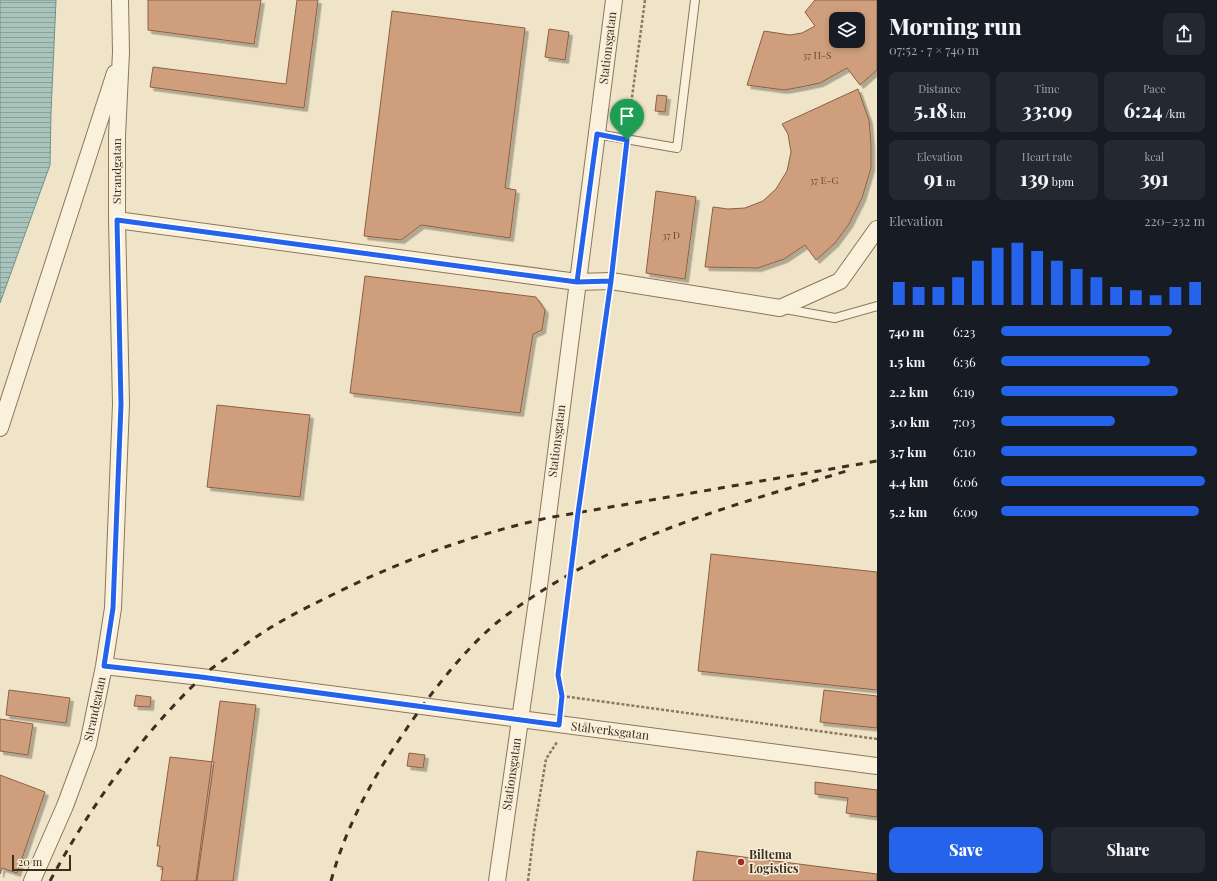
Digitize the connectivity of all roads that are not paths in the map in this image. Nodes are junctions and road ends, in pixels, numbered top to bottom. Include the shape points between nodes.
1 (120, 0) edge
2 (614, 0) edge
3 (695, 0) edge
4 (121, 52) junction
5 (597, 134) junction
6 (117, 220) junction
7 (877, 229) edge
8 (577, 282) junction
9 (877, 306) edge
10 (780, 308) junction
11 (0, 428) edge
12 (104, 666) junction
13 (520, 719) junction
14 (877, 766) edge
15 (32, 881) edge
16 (497, 881) edge

1 - 4 street, Strandgatan
2 - 5 street, Stationsgatan
3 - 5 lane via 677,148
4 - 6 street, Strandgatan
4 - 11 street
5 - 8 street, Stationsgatan
6 - 8 street
6 - 12 street, Strandgatan via 121,404 113,608
7 - 10 street via 840,281
8 - 10 street via 611,281
8 - 13 street, Stationsgatan
9 - 10 lane via 835,318
12 - 13 street, Stålverksgatan
12 - 15 street, Strandgatan via 88,744 66,806
13 - 14 street, Stålverksgatan
13 - 16 street, Stationsgatan

